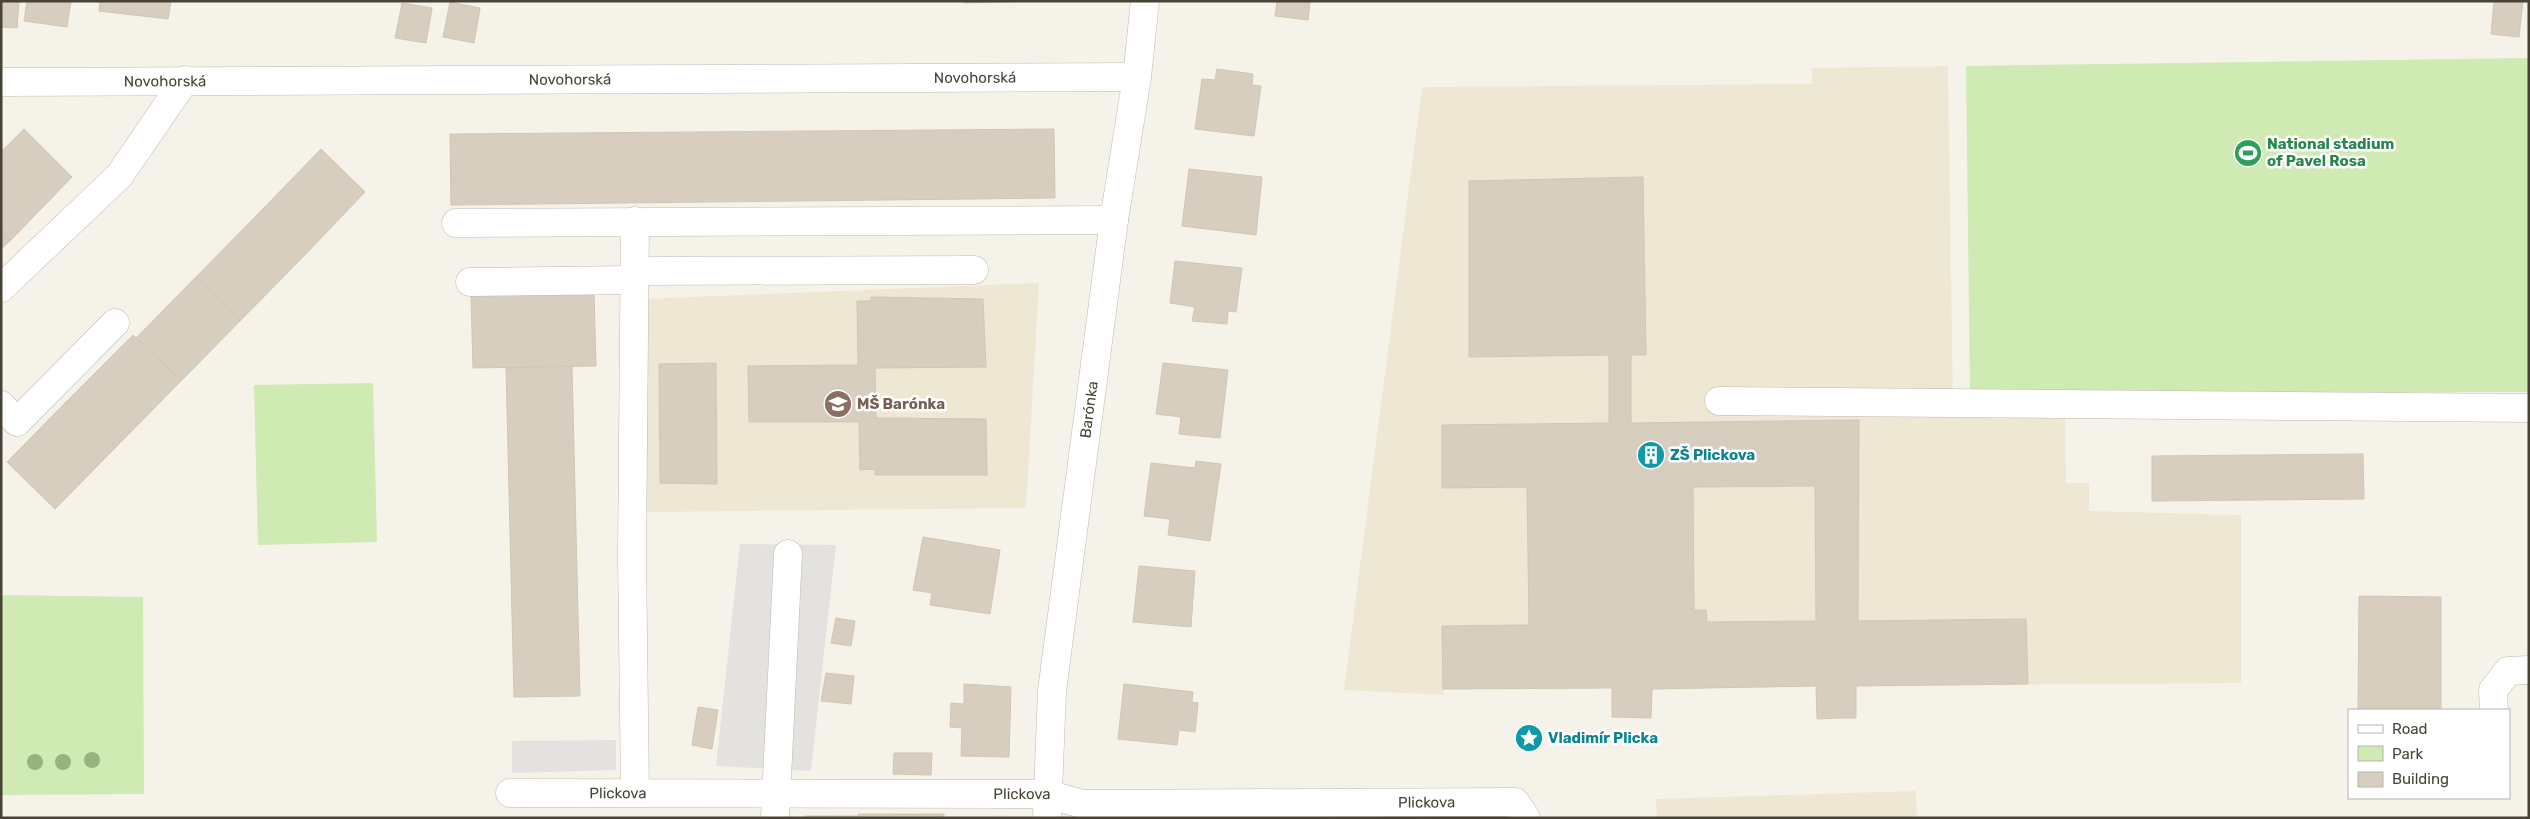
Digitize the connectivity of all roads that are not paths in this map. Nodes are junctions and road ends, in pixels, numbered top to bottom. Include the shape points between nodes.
1 (1145, 1) edge
2 (1137, 77) junction
3 (185, 80) junction
4 (1, 82) edge
5 (635, 220) junction
6 (1114, 220) junction
7 (456, 223) dead end
8 (974, 270) dead end
9 (634, 276) junction
10 (470, 282) dead end
11 (1, 288) edge
12 (115, 322) dead end
13 (1719, 401) dead end
14 (2529, 408) edge
15 (6, 421) edge
16 (788, 554) dead end
17 (2529, 670) edge
18 (2494, 709) edge
19 (635, 792) junction
20 (510, 793) dead end
21 (775, 806) edge
22 (1047, 806) edge
23 (1526, 818) edge

1 - 2 street, Barónka
2 - 3 street, Novohorská
2 - 6 street, Barónka
3 - 4 street, Novohorská
3 - 11 street via 119,176
5 - 6 street
5 - 7 street
5 - 9 street
6 - 22 street, Barónka via 1052,691
8 - 9 street
9 - 10 street
9 - 19 street via 632,555
12 - 15 street
13 - 14 street
16 - 21 street
17 - 18 street via 2508,671 2493,690
19 - 20 street, Plickova
19 - 21 street, Plickova
21 - 22 street, Plickova
22 - 23 street, Plickova via 1515,802

